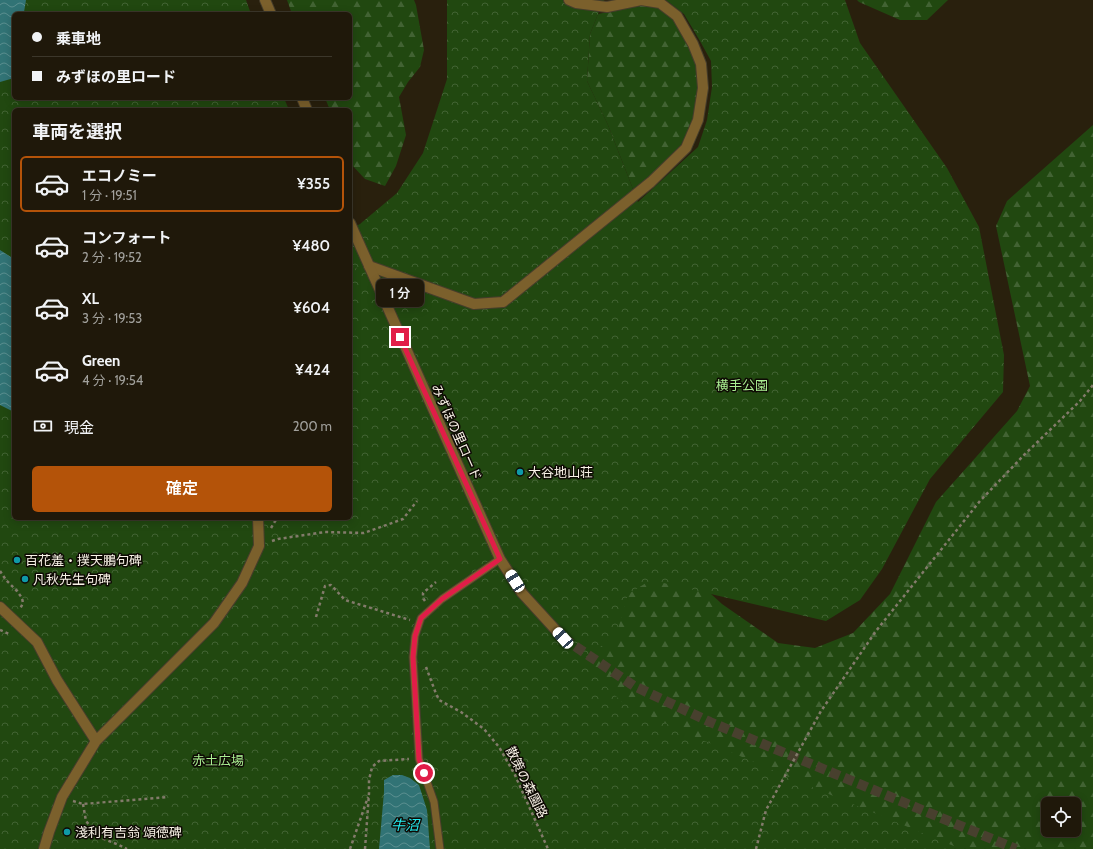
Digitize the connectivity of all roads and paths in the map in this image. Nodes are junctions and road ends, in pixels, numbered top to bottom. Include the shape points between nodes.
1 (265, 0) edge
2 (569, 0) edge
3 (270, 12) edge
4 (352, 229) edge
5 (368, 266) junction
6 (1093, 385) edge
7 (417, 500) dead end
8 (258, 520) edge
9 (259, 546) junction
10 (500, 559) junction
11 (0, 571) edge
12 (21, 606) dead end
13 (0, 607) edge
14 (316, 617) dead end
15 (420, 623) junction
16 (563, 638) tunnel mouth
17 (425, 663) dead end
18 (96, 741) junction
19 (419, 759) junction
20 (369, 793) junction
21 (62, 797) junction
22 (167, 797) dead end
23 (83, 804) junction
24 (44, 849) edge
25 (127, 849) edge
26 (350, 849) edge
27 (365, 849) edge
28 (440, 849) edge
29 (548, 849) edge
30 (756, 849) edge

1 - 3 street
2 - 5 street via 607,7 641,0 660,3 677,16 701,64 703,88 698,120 686,148 651,182 503,302 474,304
4 - 5 street, みずほの里ロード
5 - 10 street, みずほの里ロード
6 - 30 path via 980,501 876,631 821,711 766,810
7 - 9 path via 403,519 364,533 325,532 278,539
8 - 9 street
9 - 18 street via 242,583 214,623
10 - 15 lane via 442,599 421,618
10 - 16 street, みずほの里ロード via 522,593
11 - 12 path via 22,598
13 - 18 street via 37,642 57,680
14 - 15 path via 326,586 331,585 345,600
15 - 19 lane via 415,636 413,657
17 - 29 path, 散策の森園路 via 439,700 484,729 499,747 515,775
18 - 21 street
19 - 20 path via 379,761 372,767
19 - 28 lane via 434,802
20 - 26 path
20 - 27 path
21 - 23 path
21 - 24 street
22 - 23 path
23 - 25 path via 86,821 99,837

